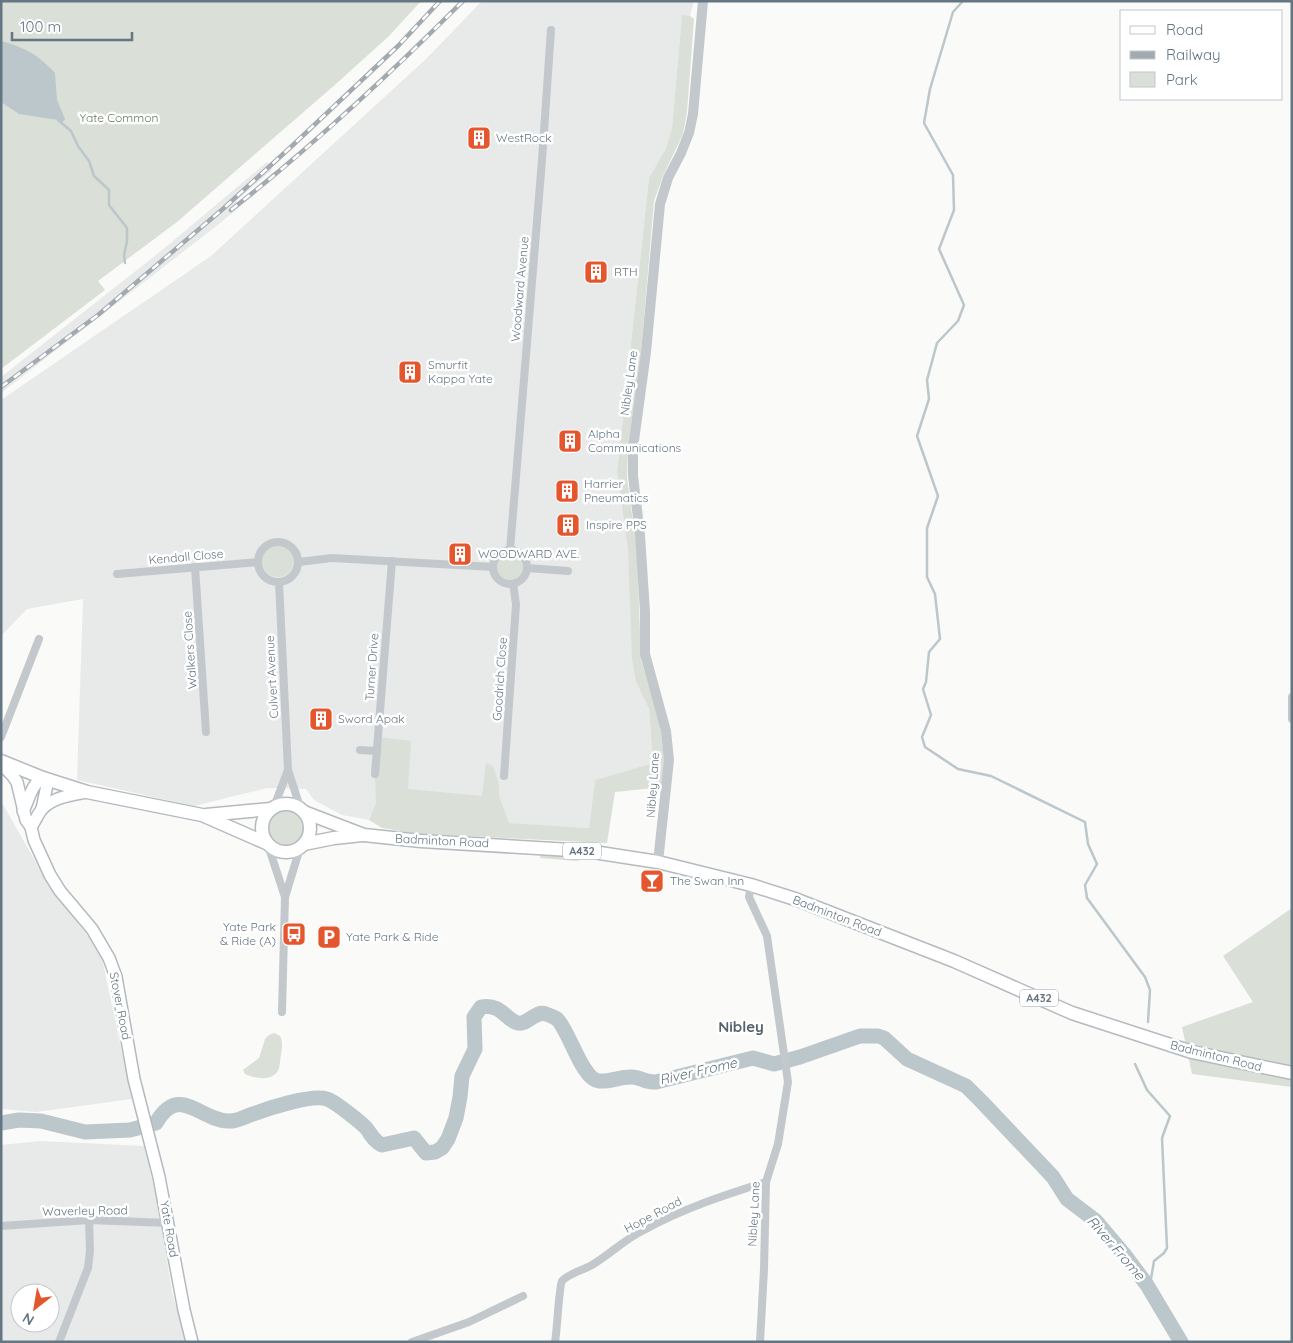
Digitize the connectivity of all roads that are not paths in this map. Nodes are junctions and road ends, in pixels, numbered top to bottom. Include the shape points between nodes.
1 (702, 1) edge
2 (551, 30) dead end
3 (510, 550) junction
4 (392, 561) junction
5 (258, 562) junction
6 (299, 562) junction
7 (195, 567) junction
8 (493, 567) junction
9 (527, 568) junction
10 (568, 571) dead end
11 (116, 574) dead end
12 (279, 582) junction
13 (513, 584) junction
14 (39, 640) dead end
15 (1292, 697) edge
16 (1292, 718) edge
17 (206, 732) dead end
18 (1, 737) edge
19 (360, 750) dead end
20 (377, 751) junction
21 (1, 763) edge
22 (288, 770) junction
23 (375, 774) dead end
24 (504, 776) dead end
25 (43, 778) junction
26 (87, 792) junction
27 (273, 808) junction
28 (42, 809) junction
29 (24, 811) junction
30 (302, 811) junction
31 (202, 815) junction
32 (31, 827) junction
33 (364, 835) junction
34 (267, 844) junction
35 (302, 846) junction
36 (658, 862) junction
37 (751, 885) junction
38 (285, 897) junction
39 (282, 1012) dead end
40 (1292, 1073) edge
41 (143, 1118) joint
42 (766, 1182) junction
43 (89, 1220) junction
44 (168, 1223) junction
45 (1, 1226) edge
46 (523, 1296) dead end
47 (59, 1342) edge
48 (192, 1342) edge
49 (412, 1342) edge
50 (555, 1342) edge
51 (760, 1342) edge

1 - 36 street, Nibley Lane via 693,114 689,133 660,204 634,448 645,654 666,731 669,760
2 - 3 street, Woodward Avenue
3 - 8 street via 496,557
3 - 9 street via 524,558
4 - 6 street via 332,558
4 - 8 street
4 - 20 street, Turner Drive
5 - 6 street via 261,550 277,541 288,544 296,552
5 - 7 street, Kendall Close
5 - 12 street via 266,578
6 - 12 street via 291,578
7 - 11 street, Kendall Close
7 - 17 street, Walkers Close
8 - 13 street via 501,582
9 - 10 street
9 - 13 street via 521,580
12 - 22 street, Culvert Avenue
13 - 24 street, Goodrich Close via 516,604
14 - 18 street
15 - 16 street
19 - 20 street
20 - 23 street, Turner Drive
21 - 25 main road
21 - 29 main road, Stover Road via 17,782
22 - 27 street, Culvert Avenue
22 - 30 street, Culvert Avenue
25 - 26 main road
25 - 28 main road via 47,785
25 - 29 main road via 37,781
26 - 28 main road via 62,797
26 - 31 main road
27 - 30 main road via 291,805
27 - 31 main road
27 - 34 main road via 262,822
28 - 32 main road
29 - 32 main road, Stover Road
30 - 33 main road, Badminton Road / A432
30 - 35 main road via 310,828
31 - 34 main road
32 - 41 main road, Stover Road via 34,840 60,892 92,929 109,958 116,977
33 - 35 main road, Badminton Road / A432
33 - 36 main road, Badminton Road / A432 via 587,851
34 - 35 main road via 287,853
34 - 38 street
35 - 38 street
36 - 37 main road, Badminton Road / A432
37 - 40 main road, Badminton Road / A432 via 954,961 1072,1013 1192,1052
37 - 42 street, Nibley Lane via 749,897 767,936 788,1082 778,1144
38 - 39 street
41 - 44 main road, Yate Road
42 - 50 street, Hope Road via 678,1212 563,1280
42 - 51 street, Nibley Lane
43 - 44 street, Waverley Road
43 - 45 street, Waverley Road
43 - 47 street via 88,1268
44 - 48 main road, Yate Road
46 - 49 street via 469,1322

